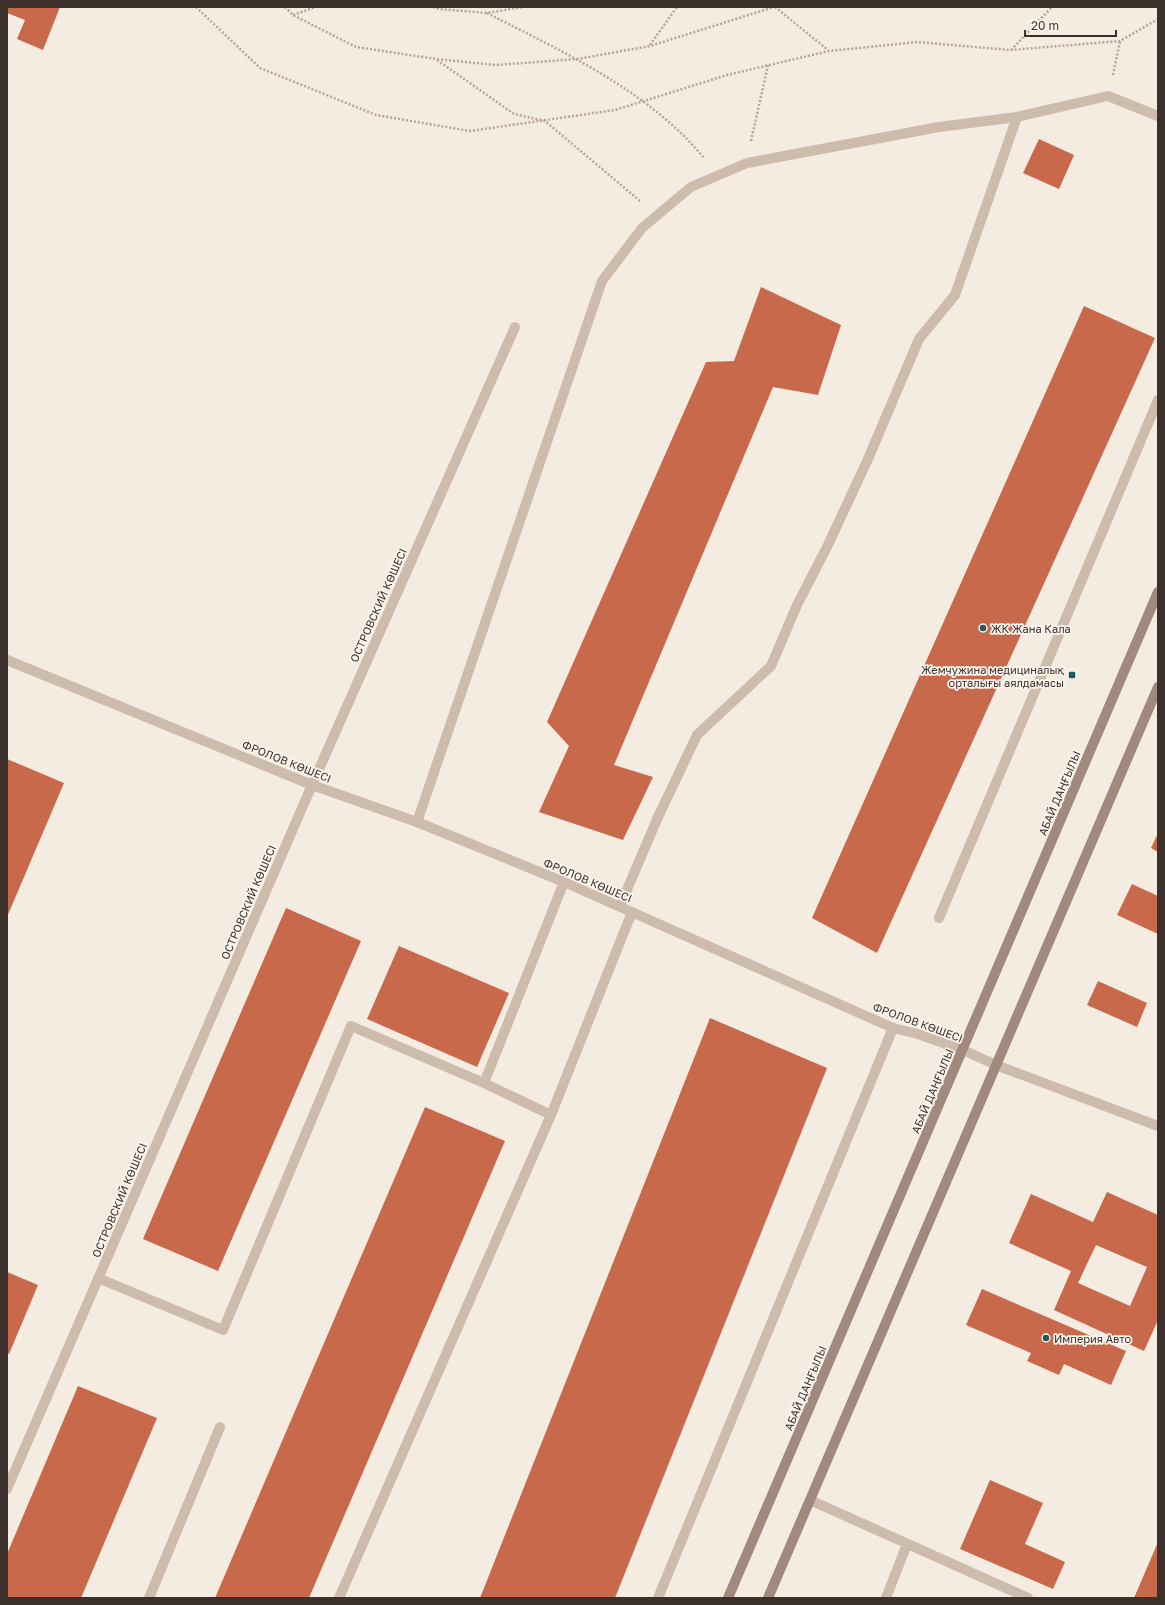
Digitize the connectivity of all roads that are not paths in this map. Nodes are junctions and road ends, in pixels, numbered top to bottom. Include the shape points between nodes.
1 (1158, 116) edge
2 (1017, 117) junction
3 (515, 327) dead end
4 (1158, 400) edge
5 (1158, 592) edge
6 (7, 660) edge
7 (1158, 687) edge
8 (312, 785) junction
9 (417, 822) junction
10 (564, 882) junction
11 (620, 906) junction
12 (632, 912) junction
13 (939, 918) dead end
14 (893, 1028) junction
15 (963, 1050) junction
16 (996, 1065) junction
17 (484, 1083) junction
18 (551, 1115) junction
19 (1158, 1126) edge
20 (98, 1278) junction
21 (220, 1427) dead end
22 (7, 1488) edge
23 (810, 1500) junction
24 (907, 1544) junction
25 (149, 1598) edge
26 (340, 1598) edge
27 (658, 1598) edge
28 (728, 1598) edge
29 (768, 1598) edge
30 (886, 1598) edge
31 (1028, 1598) edge

1 - 2 street via 1108,96
2 - 9 street via 939,127 746,163 690,187 642,228 602,281
2 - 11 street via 955,295 919,339 868,459 797,605 772,666 697,735
3 - 8 street, ОСТРОВСКИЙ КӨШЕСІ
4 - 13 street
5 - 15 main road, АБАЙ ДАҢҒЫЛЫ
6 - 8 street, ФРОЛОВ КӨШЕСІ
7 - 16 main road
8 - 9 street, ФРОЛОВ КӨШЕСІ
8 - 20 street, ОСТРОВСКИЙ КӨШЕСІ
9 - 10 street, ФРОЛОВ КӨШЕСІ
10 - 11 street, ФРОЛОВ КӨШЕСІ
10 - 17 street
11 - 12 street, ФРОЛОВ КӨШЕСІ
12 - 14 street, ФРОЛОВ КӨШЕСІ
12 - 18 street
14 - 15 street, ФРОЛОВ КӨШЕСІ
14 - 27 street
15 - 16 street, ФРОЛОВ КӨШЕСІ
15 - 28 main road, АБАЙ ДАҢҒЫЛЫ
16 - 19 street, ФРОЛОВ КӨШЕСІ
16 - 23 main road
17 - 18 street
17 - 20 street via 351,1026 223,1330
18 - 26 street
20 - 22 street, ОСТРОВСКИЙ КӨШЕСІ
21 - 25 street
23 - 24 street
23 - 29 main road
24 - 30 street
24 - 31 street

